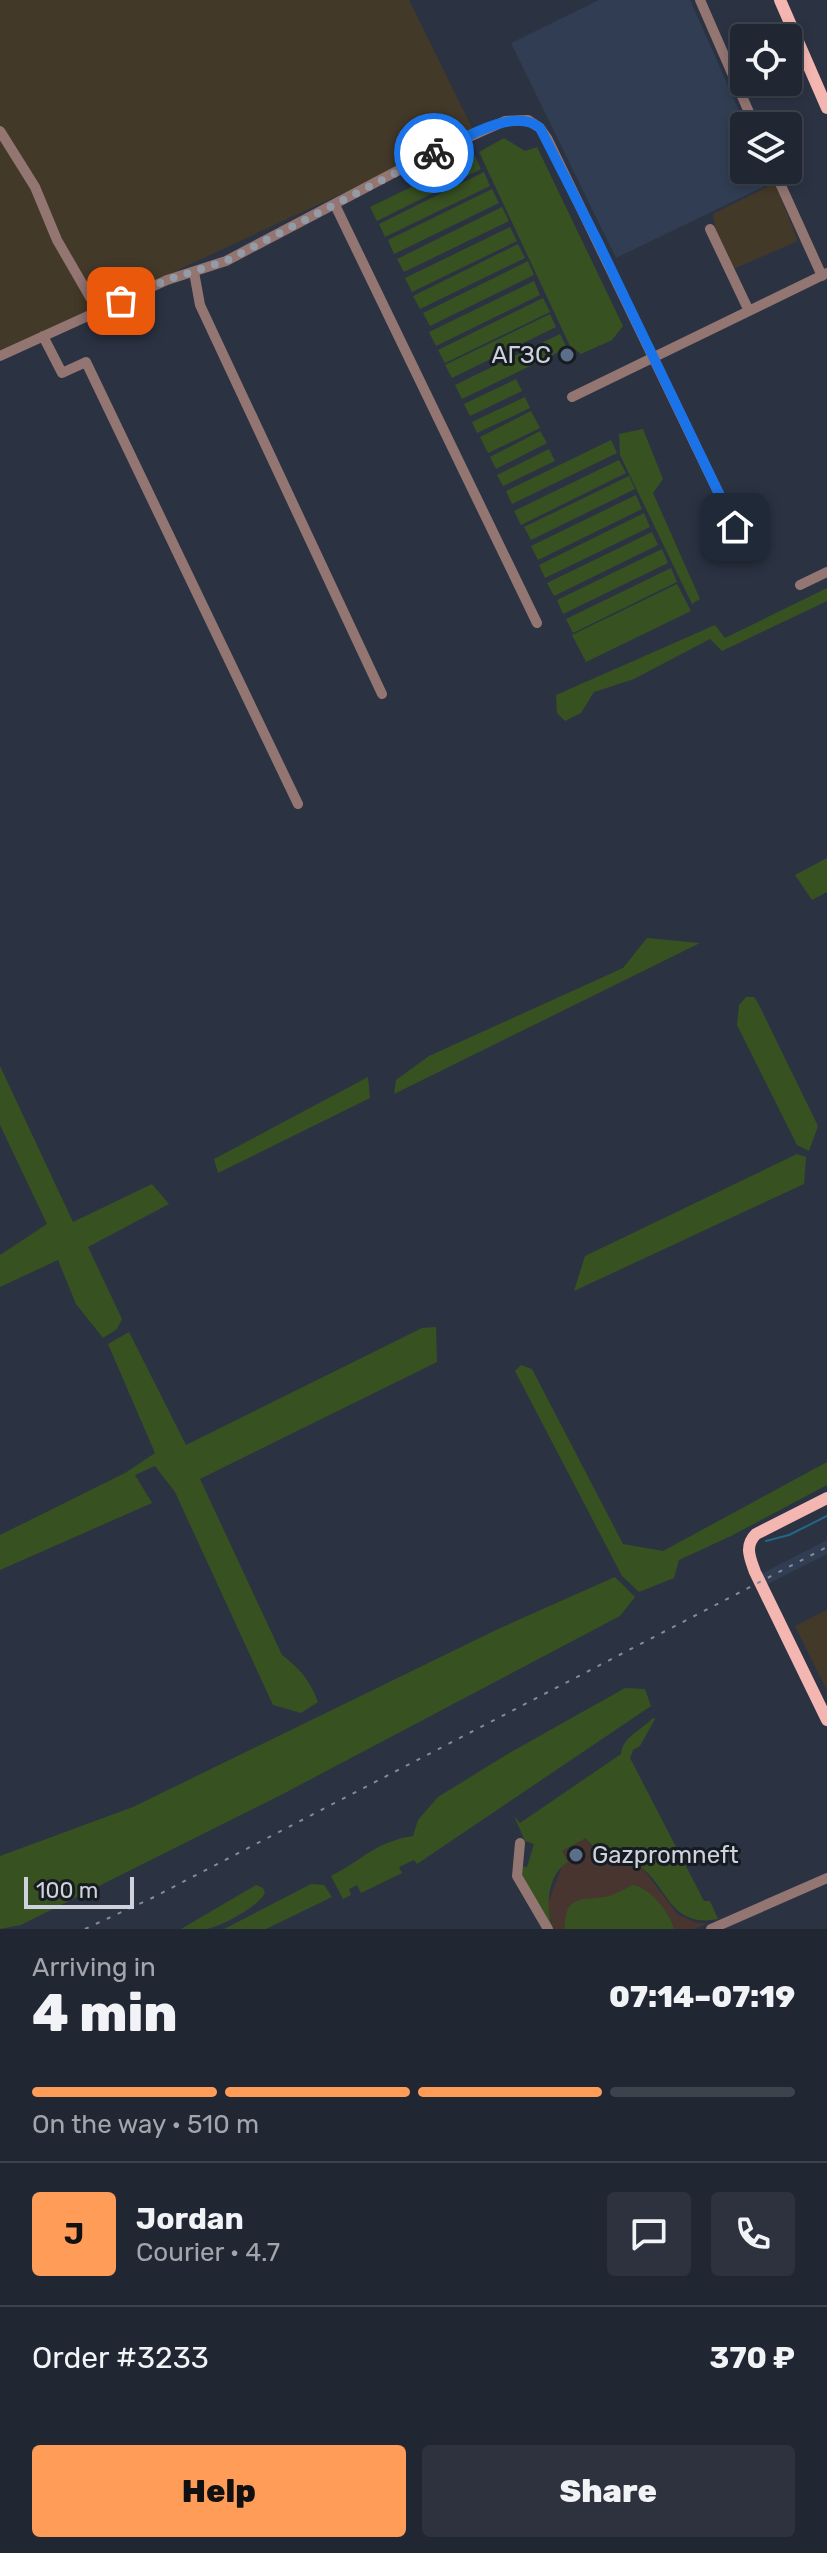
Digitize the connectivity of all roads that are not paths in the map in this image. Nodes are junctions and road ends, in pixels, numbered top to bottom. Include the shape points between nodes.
1 (700, 0) edge
2 (780, 0) edge
3 (827, 108) edge
4 (749, 112) edge
5 (1, 134) edge
6 (781, 184) edge
7 (335, 205) junction
8 (710, 229) dead end
9 (194, 272) junction
10 (824, 274) edge
11 (98, 311) junction
12 (749, 311) junction
13 (43, 336) junction
14 (0, 356) edge
15 (655, 358) junction
16 (572, 397) dead end
17 (735, 527) dead end
18 (827, 572) edge
19 (800, 585) dead end
20 (537, 623) dead end
21 (382, 694) dead end
22 (298, 804) dead end
23 (827, 1498) edge
24 (827, 1720) edge
25 (520, 1843) dead end
26 (827, 1878) edge
27 (548, 1929) edge
28 (711, 1929) edge

1 - 4 street
2 - 3 main road
5 - 11 street via 35,187 57,240
6 - 10 street
7 - 9 street
7 - 15 street via 474,134 505,121 528,120 547,138
7 - 20 street
8 - 12 street
9 - 11 street
9 - 21 street via 200,305
10 - 12 street
11 - 13 street
12 - 15 street
13 - 14 street
13 - 22 street via 62,373 86,362
15 - 16 street
15 - 17 street
18 - 19 street
23 - 24 main road via 756,1534 745,1555
25 - 27 street via 517,1876
26 - 28 street

